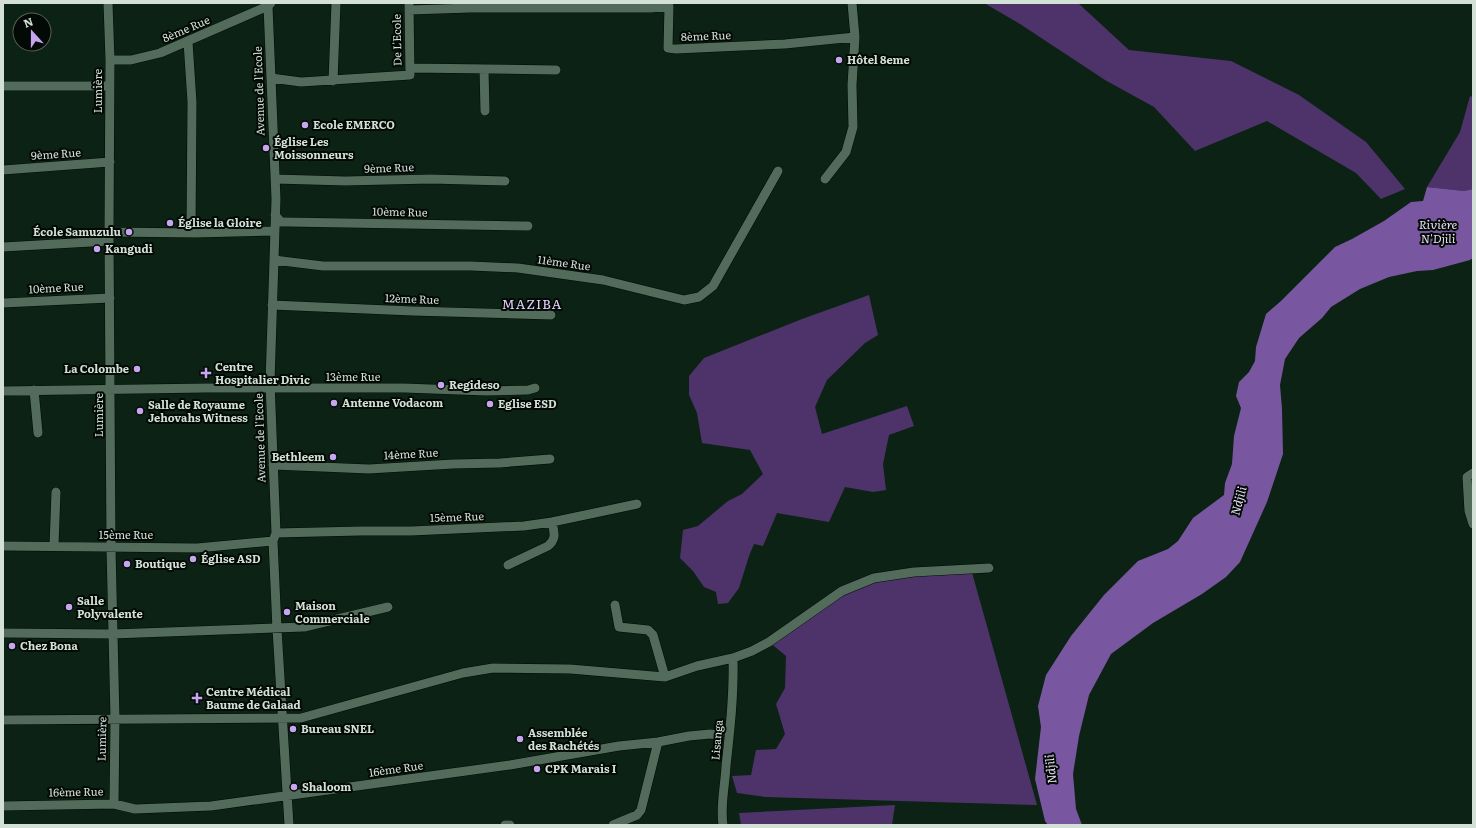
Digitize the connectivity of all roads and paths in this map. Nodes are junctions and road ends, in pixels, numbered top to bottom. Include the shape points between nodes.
1 (108, 3) edge
2 (336, 3) edge
3 (852, 3) edge
4 (269, 5) edge
5 (409, 7) edge
6 (854, 38) junction
7 (188, 42) junction
8 (110, 60) junction
9 (484, 69) junction
10 (556, 70) dead end
11 (410, 72) junction
12 (271, 78) junction
13 (333, 81) junction
14 (3, 86) edge
15 (110, 86) junction
16 (485, 111) dead end
17 (110, 162) junction
18 (3, 170) edge
19 (778, 171) dead end
20 (275, 179) junction
21 (825, 179) dead end
22 (505, 182) dead end
23 (276, 214) junction
24 (528, 226) dead end
25 (275, 231) junction
26 (191, 233) junction
27 (109, 237) junction
28 (3, 247) edge
29 (274, 260) junction
30 (110, 298) junction
31 (3, 303) edge
32 (272, 305) junction
33 (551, 314) dead end
34 (111, 388) junction
35 (270, 388) junction
36 (535, 388) dead end
37 (34, 390) junction
38 (3, 391) edge
39 (38, 433) dead end
40 (550, 459) dead end
41 (273, 465) junction
42 (1473, 472) edge
43 (56, 492) dead end
44 (636, 504) dead end
45 (552, 522) junction
46 (1473, 524) edge
47 (274, 537) junction
48 (3, 546) edge
49 (54, 546) junction
50 (111, 548) junction
51 (508, 565) dead end
52 (990, 568) dead end
53 (615, 605) dead end
54 (388, 607) dead end
55 (276, 629) junction
56 (3, 633) edge
57 (113, 634) junction
58 (733, 658) junction
59 (665, 677) junction
60 (115, 719) junction
61 (282, 719) junction
62 (3, 720) edge
63 (719, 735) dead end
64 (658, 742) junction
65 (287, 796) junction
66 (114, 804) junction
67 (3, 806) edge
68 (289, 825) edge
69 (505, 825) edge
70 (510, 825) edge
71 (613, 825) edge
72 (723, 825) edge

1 - 8 street, Lumière
2 - 13 street
3 - 6 street
4 - 7 street, 8ème Rue
4 - 12 street, Avenue de l'Ecole
5 - 6 street, 8ème Rue via 669,6 668,48 676,49
5 - 11 street, De L'Ecole
6 - 21 street via 853,127 846,152
7 - 8 street, 8ème Rue via 153,56
7 - 26 street via 192,102
8 - 15 street, Lumière
9 - 10 street
9 - 11 street
9 - 16 street
11 - 13 street
12 - 13 street via 301,82
12 - 20 street, Avenue de l'Ecole
14 - 15 street
15 - 17 street, Lumière
17 - 18 street, 9ème Rue
17 - 27 street, Lumière
19 - 29 street, 11ème Rue via 713,286 699,297 684,300 603,280 518,268 323,266
20 - 22 street, 9ème Rue via 432,179
20 - 23 street, Avenue de l'Ecole
23 - 24 street, 10ème Rue via 281,222
23 - 25 street, Avenue de l'Ecole
25 - 26 street
25 - 29 street, Avenue de l'Ecole
26 - 27 street
27 - 28 street
27 - 30 street, Lumière
29 - 32 street, Avenue de l'Ecole
30 - 31 street, 10ème Rue
30 - 34 street, Lumière
32 - 33 street, 12ème Rue
32 - 35 street, Avenue de l'Ecole
34 - 35 street, 13ème Rue
34 - 37 street, 13ème Rue
34 - 50 street, Lumière
35 - 36 street, 13ème Rue via 486,391
35 - 41 street, Avenue de l'Ecole
37 - 38 street, 13ème Rue
37 - 39 street
40 - 41 street, 14ème Rue via 369,468
41 - 47 street, Avenue de l'Ecole
42 - 46 street via 1467,477 1469,511
43 - 49 street
44 - 45 street, 15ème Rue
45 - 47 street, 15ème Rue via 502,528 361,531
45 - 51 street via 555,538 553,543
47 - 50 street, 15ème Rue via 198,548
47 - 55 street, Avenue de l'Ecole
48 - 49 street, 15ème Rue
49 - 50 street, 15ème Rue
50 - 57 street, Lumière
52 - 58 street via 914,572 874,578 842,591 769,642
53 - 59 street via 619,627 648,630 653,635
54 - 55 street via 304,627
55 - 57 street
55 - 61 street, Avenue de l'Ecole
56 - 57 street
57 - 60 street, Lumière
58 - 59 street
58 - 72 street, Lisanga via 734,690 721,804
59 - 61 street via 570,668 493,668 463,673 301,718
60 - 61 street
60 - 62 street
60 - 66 street, Lumière
61 - 65 street, Avenue de l'Ecole
63 - 64 street, 16ème Rue via 688,736
64 - 65 street, 16ème Rue
64 - 71 street via 641,810 637,816
65 - 66 street, 16ème Rue via 211,806 134,809
65 - 68 street, Avenue de l'Ecole
66 - 67 street, 16ème Rue
69 - 70 street

